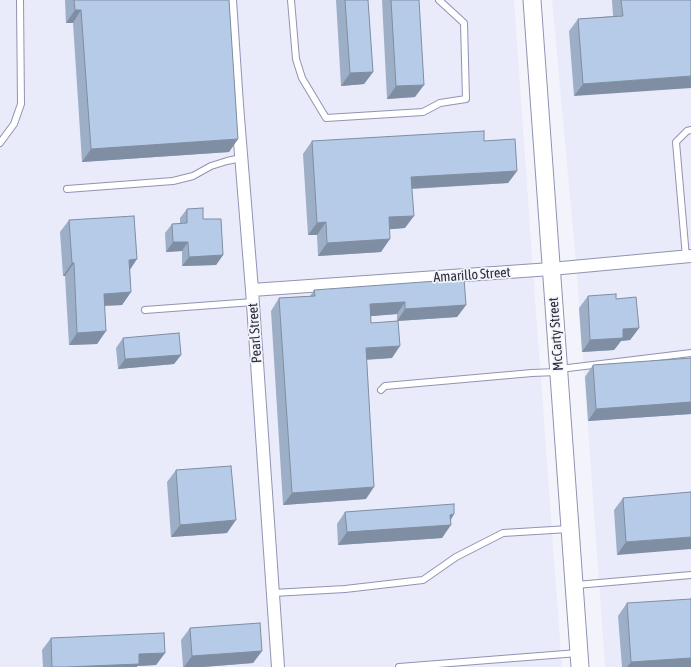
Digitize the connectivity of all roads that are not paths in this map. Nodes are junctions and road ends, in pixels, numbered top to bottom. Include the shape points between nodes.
1 (20, 0) edge
2 (230, 0) edge
3 (291, 0) edge
4 (439, 0) edge
5 (532, 0) edge
6 (691, 130) edge
7 (0, 143) edge
8 (241, 158) junction
9 (68, 189) dead end
10 (688, 257) edge
11 (551, 269) junction
12 (253, 296) junction
13 (145, 310) dead end
14 (691, 353) edge
15 (559, 370) junction
16 (381, 390) dead end
17 (570, 529) junction
18 (691, 575) edge
19 (574, 585) junction
20 (273, 593) junction
21 (580, 660) edge
22 (278, 667) edge
23 (399, 667) edge

1 - 7 lane via 21,104 14,124
2 - 8 street, Pearl Street
3 - 4 lane via 296,59 302,78 326,118 423,112 440,103 466,99 464,23
5 - 11 main road, McCarty Street
6 - 10 lane via 676,142
8 - 9 lane via 216,164 193,176 173,181
8 - 12 street, Pearl Street
10 - 11 street, Amarillo Street
11 - 12 street, Amarillo Street
11 - 15 main road, McCarty Street
12 - 13 lane
12 - 20 street, Pearl Street
14 - 15 lane
15 - 16 lane via 385,386
15 - 17 main road, McCarty Street
17 - 19 main road, McCarty Street
17 - 20 lane via 502,533 456,557 422,580 345,589
18 - 19 lane
19 - 21 main road, McCarty Street
20 - 22 street, Pearl Street
21 - 23 lane

